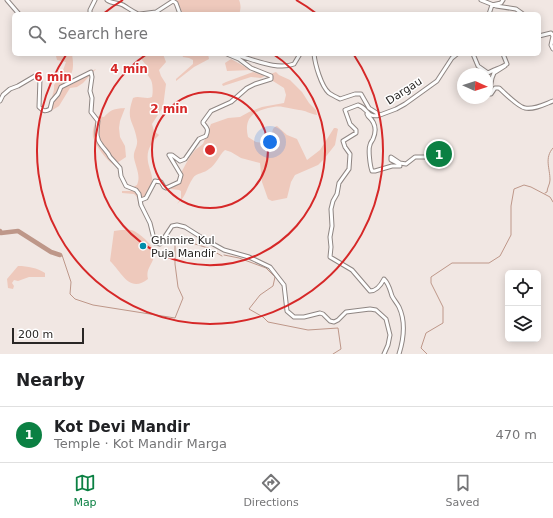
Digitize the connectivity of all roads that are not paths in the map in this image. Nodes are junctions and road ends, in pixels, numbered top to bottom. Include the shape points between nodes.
1 (8, 0) edge
2 (95, 0) edge
3 (107, 0) edge
4 (481, 0) edge
5 (503, 0) edge
6 (177, 1) edge
7 (492, 5) junction
8 (18, 12) edge
9 (90, 12) edge
10 (134, 12) edge
11 (156, 12) edge
12 (180, 12) edge
13 (490, 12) edge
14 (521, 12) edge
15 (541, 36) edge
16 (553, 36) edge
17 (553, 49) edge
18 (232, 56) edge
19 (238, 56) edge
20 (299, 56) edge
21 (314, 56) edge
22 (454, 56) edge
23 (474, 56) edge
24 (504, 56) edge
25 (505, 66) junction
26 (493, 76) edge
27 (493, 91) edge
28 (0, 101) edge
29 (553, 101) edge
30 (368, 114) junction
31 (380, 115) junction
32 (427, 157) dead end
33 (141, 200) junction
34 (384, 354) edge
35 (400, 354) edge

1 - 8 street
2 - 9 street
3 - 10 street via 114,4 122,4
4 - 7 street
5 - 7 street
6 - 11 street
6 - 12 street
7 - 13 street
7 - 14 street
15 - 16 street via 551,33
16 - 17 street
18 - 33 street via 271,76 270,79 251,85 231,102 211,111 202,123 207,127 206,136 197,141 185,159 180,162 169,155 181,175 179,182 166,188 161,182 155,182 146,198
19 - 20 street via 282,66 294,64
21 - 31 street, Dargau via 324,87 329,93 340,99 361,94 369,108
22 - 31 street, Dargau via 437,81 400,107
23 - 25 street via 478,66 488,73
24 - 25 street via 507,64
25 - 26 street
27 - 29 street via 499,88 525,108
28 - 33 street via 10,89 36,76 40,78 39,107 47,111 61,87 92,72 91,112 98,121 98,139 120,168 126,186 138,192
30 - 31 street
30 - 32 street via 373,120 374,127 369,145 372,170 400,166 391,160 391,157 406,164 416,157
30 - 35 street via 361,105 345,110 356,132 344,141 345,148 350,154 349,169 339,183 331,209 330,256 352,270 370,291 378,288 384,279 388,283 403,320 404,334
33 - 34 street via 157,244 160,244 172,226 179,225 224,250 270,267 284,285 287,311 294,317 320,313 334,322 346,312 376,310 386,319 390,335

